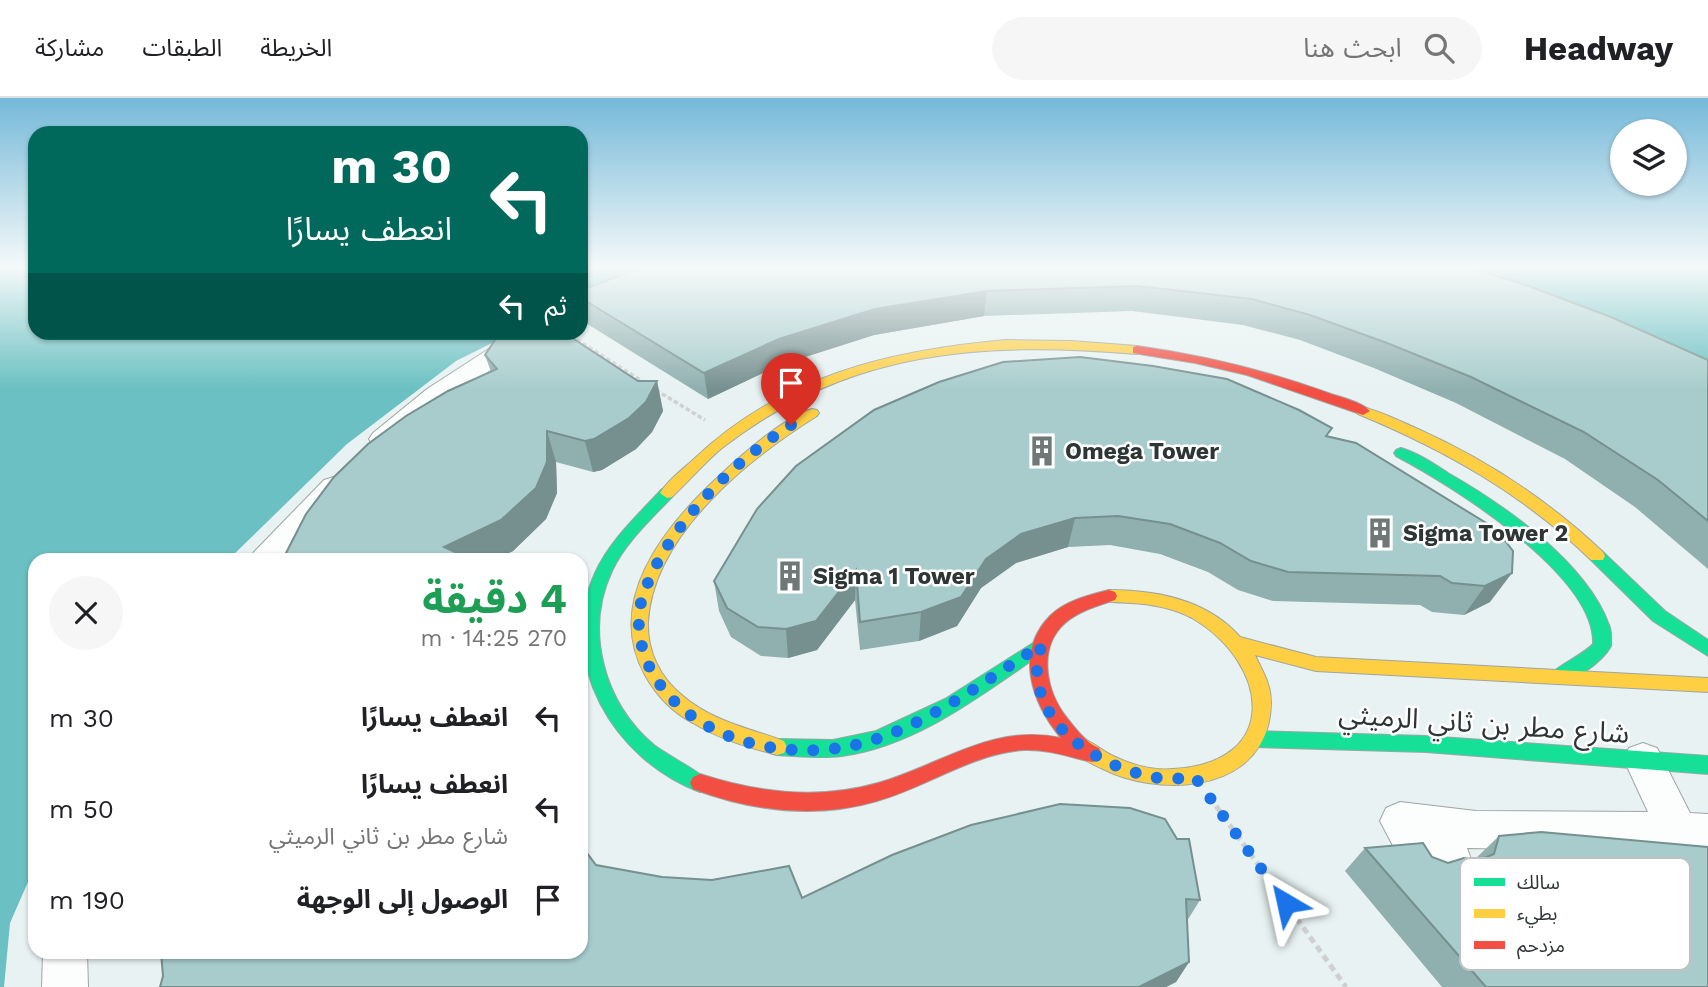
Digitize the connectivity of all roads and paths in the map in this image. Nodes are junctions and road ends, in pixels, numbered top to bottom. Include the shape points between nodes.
1 (519, 340) edge
2 (578, 340) edge
3 (827, 405) dead end
4 (729, 436) junction
5 (1383, 445) dead end
6 (271, 553) edge
7 (1237, 643) junction
8 (1041, 645) junction
9 (1708, 649) edge
10 (1559, 676) junction
11 (1708, 685) edge
12 (1256, 738) junction
13 (1092, 754) junction
14 (1643, 760) junction
15 (1708, 765) edge
16 (1195, 777) junction
17 (1693, 832) edge
18 (1438, 851) dead end
19 (65, 959) edge
20 (65, 987) edge
21 (1346, 987) edge

1 - 6 street via 427,400
2 - 4 path
3 - 8 street via 776,434 729,474 694,511 662,558 641,601 639,628 644,656 660,685 693,718 727,736 765,747 851,746 933,711
4 - 9 street via 780,400 822,380 905,357 979,348 1073,346 1211,362 1310,390 1414,430 1464,455 1557,517 1652,611
4 - 13 street via 662,497 603,573 591,615 593,668 603,696 627,731 671,768 704,785 787,803 820,804 887,789 982,748 1030,742
5 - 10 street via 1441,472 1479,499 1555,563 1595,607 1604,629 1603,645 1594,657
7 - 8 street via 1209,620 1177,604 1143,596 1109,596 1079,605 1055,622
7 - 10 street, شارع مطر بن ثاني الرميثي via 1316,664
7 - 12 street via 1257,674 1264,707
8 - 13 street via 1037,672 1044,701 1063,730
10 - 11 street, شارع مطر بن ثاني الرميثي
12 - 14 street, شارع مطر بن ثاني الرميثي via 1371,740
12 - 16 street via 1241,756 1221,769
13 - 16 street via 1125,770 1161,778
14 - 15 street, شارع مطر بن ثاني الرميثي
14 - 17 street
16 - 21 path
17 - 18 street
19 - 20 street

